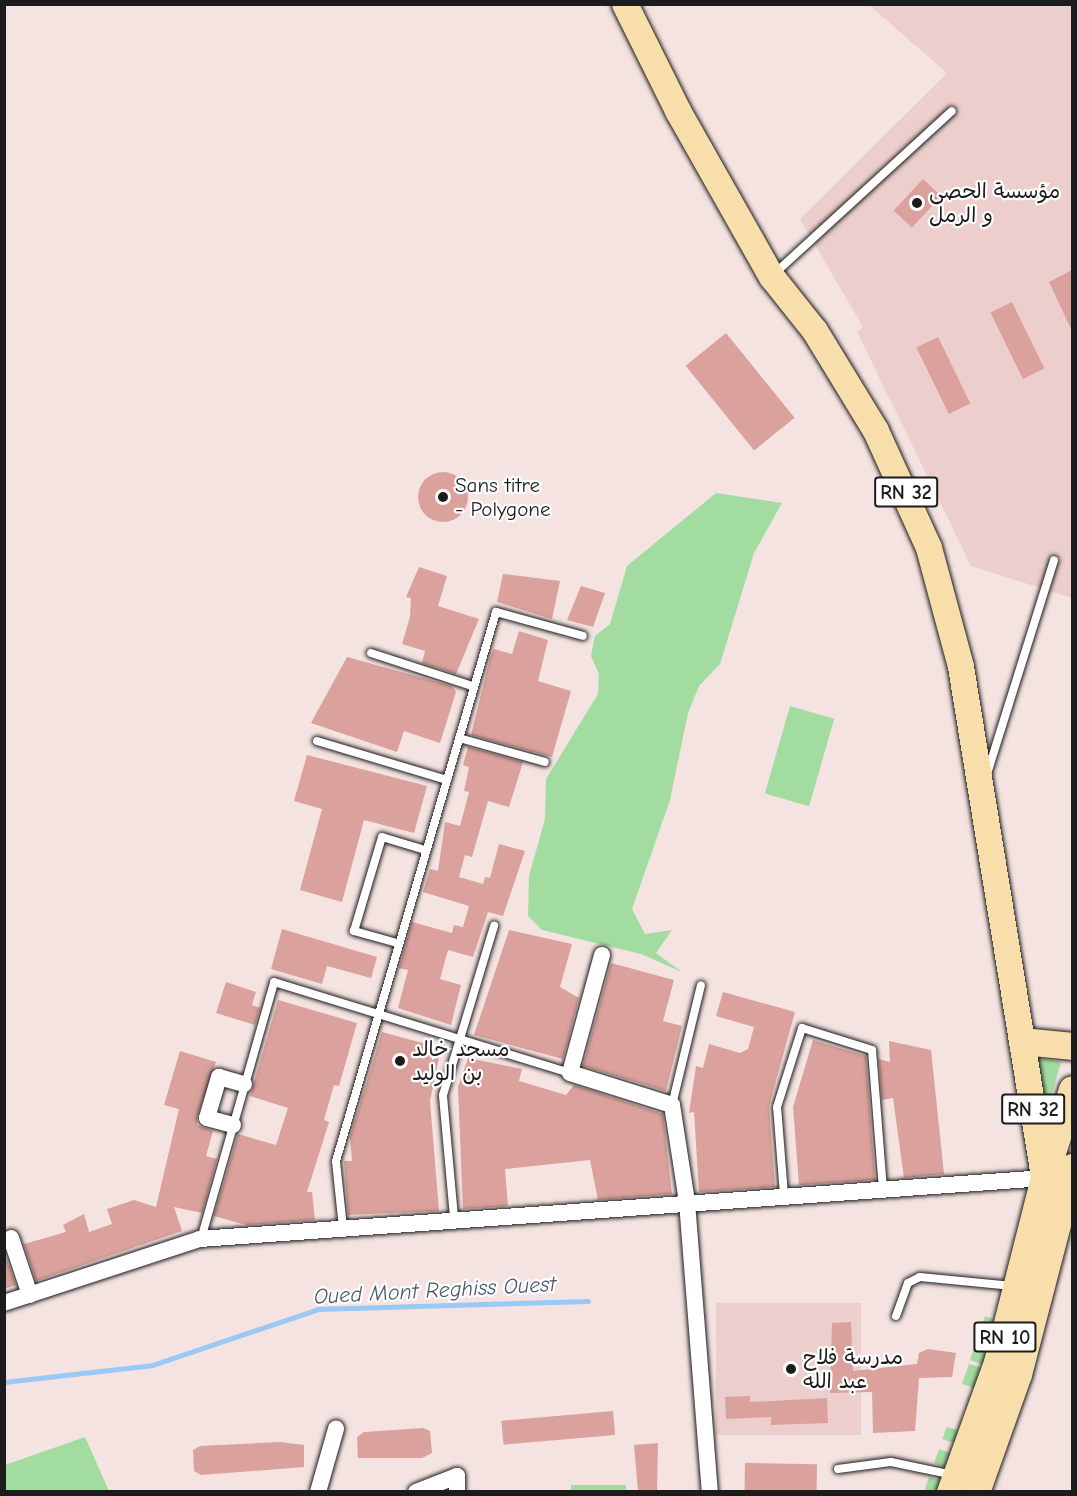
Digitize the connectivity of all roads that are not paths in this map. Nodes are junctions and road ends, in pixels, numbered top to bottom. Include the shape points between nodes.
1 (625, 4) edge
2 (952, 111) dead end
3 (772, 277) junction
4 (1054, 560) dead end
5 (583, 636) dead end
6 (371, 653) dead end
7 (472, 686) junction
8 (459, 738) junction
9 (317, 741) dead end
10 (545, 762) dead end
11 (447, 780) junction
12 (982, 789) junction
13 (425, 850) junction
14 (494, 926) dead end
15 (397, 944) junction
16 (602, 955) dead end
17 (701, 985) dead end
18 (377, 1012) junction
19 (1072, 1031) edge
20 (460, 1036) junction
21 (1032, 1042) junction
22 (1072, 1046) edge
23 (570, 1073) junction
24 (244, 1084) junction
25 (1072, 1089) edge
26 (672, 1105) junction
27 (233, 1125) junction
28 (1072, 1167) edge
29 (1044, 1178) junction
30 (883, 1189) junction
31 (784, 1195) junction
32 (687, 1202) junction
33 (1059, 1213) junction
34 (454, 1217) junction
35 (343, 1228) junction
36 (11, 1238) dead end
37 (200, 1239) junction
38 (1019, 1287) junction
39 (30, 1295) junction
40 (4, 1303) edge
41 (896, 1316) dead end
42 (336, 1429) dead end
43 (838, 1469) dead end
44 (961, 1486) edge
45 (318, 1491) edge
46 (416, 1491) edge
47 (458, 1491) edge
48 (710, 1491) edge

1 - 3 main road, RN 32 via 678,111
2 - 3 lane
3 - 12 main road, RN 32 via 815,331 910,502 951,623
4 - 12 lane
5 - 7 lane via 496,612
6 - 7 lane
7 - 8 lane
8 - 10 lane
8 - 11 lane
9 - 11 lane
11 - 13 lane
12 - 21 main road, RN 32
13 - 15 lane
13 - 15 lane via 382,837 354,930
14 - 20 lane
15 - 18 lane
16 - 23 street
17 - 26 lane
18 - 20 lane
18 - 24 lane via 274,982
18 - 35 lane via 336,1161
19 - 21 highway
20 - 23 lane
20 - 34 lane via 443,1095
21 - 22 highway
21 - 29 main road, RN 32
23 - 26 street
24 - 27 lane
24 - 27 street via 219,1077 207,1118
25 - 29 highway, RN 10
26 - 32 street
27 - 37 lane
28 - 33 highway, RN 10
29 - 30 street
29 - 33 main road, RN 32
29 - 38 highway, RN 10
30 - 31 street
30 - 31 lane via 872,1050 802,1028 777,1107
31 - 32 street
32 - 34 street
32 - 48 street
33 - 44 highway, RN 10 via 1018,1374
34 - 35 street
35 - 37 street
36 - 39 street
37 - 39 street
38 - 41 lane via 920,1277 908,1283
38 - 44 highway, RN 10
39 - 40 street
42 - 45 street
43 - 44 lane via 891,1462 923,1464
46 - 47 street via 457,1476

